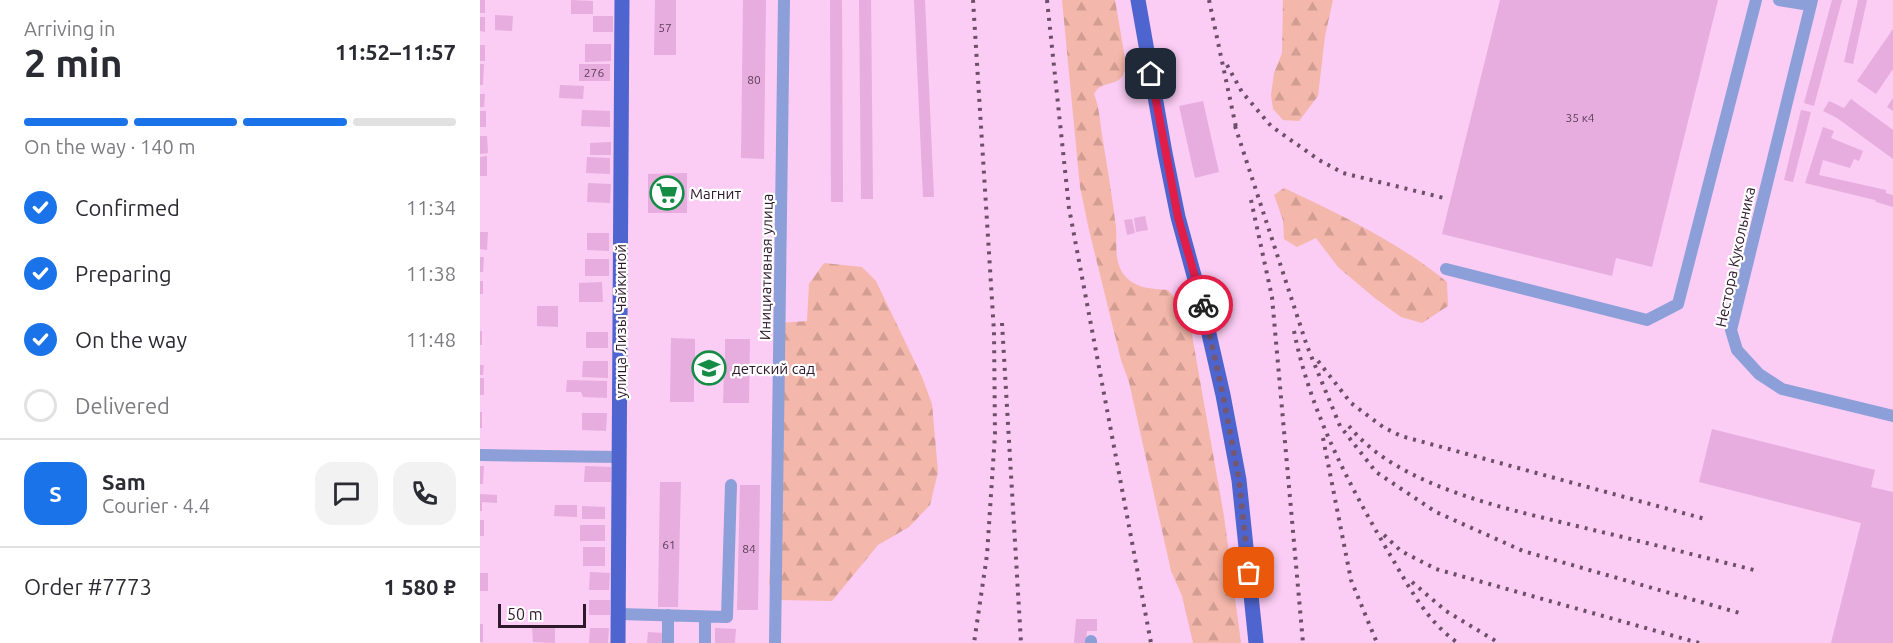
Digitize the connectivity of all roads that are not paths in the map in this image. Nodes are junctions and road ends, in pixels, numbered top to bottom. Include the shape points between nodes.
1 (622, 0) edge
2 (784, 0) edge
3 (1138, 0) edge
4 (1756, 0) edge
5 (1779, 0) edge
6 (1811, 2) edge
7 (1446, 269) dead end
8 (1893, 416) edge
9 (480, 455) edge
10 (619, 457) junction
11 (731, 485) dead end
12 (619, 614) junction
13 (668, 615) junction
14 (705, 616) junction
15 (618, 643) edge
16 (668, 643) edge
17 (705, 643) edge
18 (775, 643) edge
19 (1256, 643) edge

1 - 10 main road, улица Лизы Чайкиной
2 - 18 street, Инициативная улица
3 - 19 main road via 1178,217 1204,312 1237,469
4 - 7 street via 1677,304 1647,320
5 - 6 street
6 - 8 street, Нестора Кукольника via 1731,330 1737,350 1759,374 1782,389
9 - 10 street
10 - 12 main road, улица Лизы Чайкиной
11 - 14 street via 727,617
12 - 13 street
12 - 15 main road, улица Лизы Чайкиной
13 - 14 street
13 - 16 street
14 - 17 street

